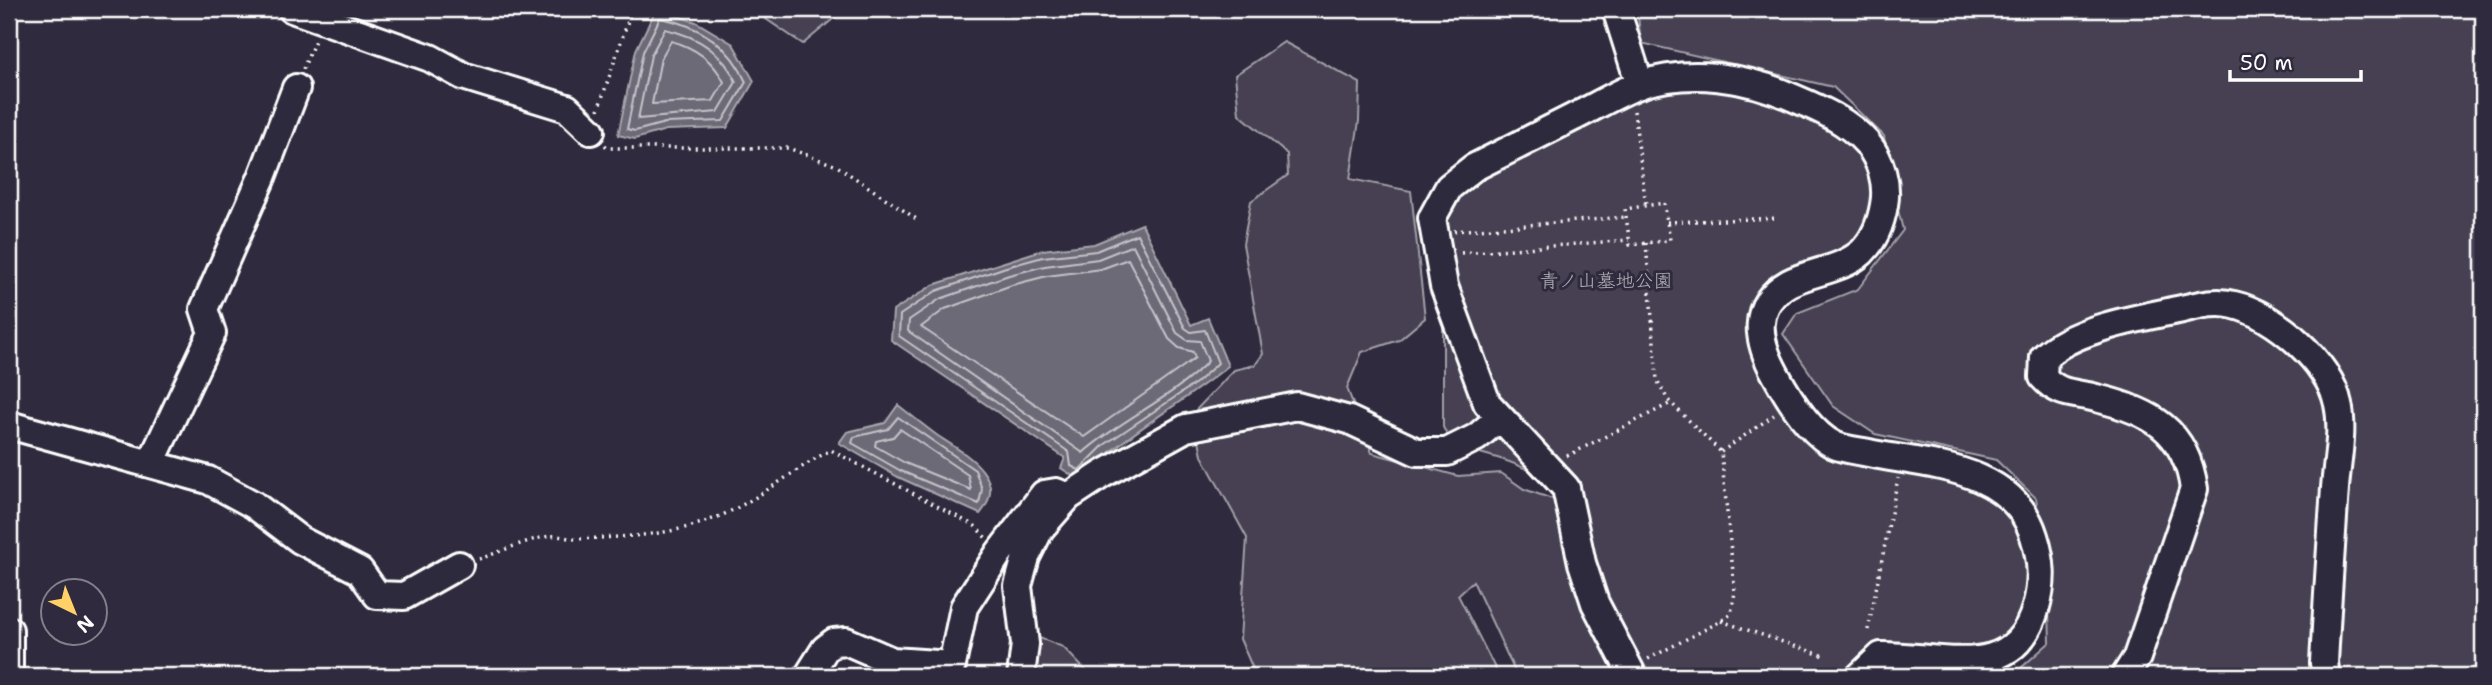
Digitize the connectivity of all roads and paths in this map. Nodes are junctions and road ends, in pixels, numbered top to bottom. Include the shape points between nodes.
1 (292, 9) edge
2 (632, 9) edge
3 (1616, 9) edge
4 (323, 19) junction
5 (1636, 87) junction
6 (296, 88) joint
7 (591, 131) junction
8 (1646, 206) junction
9 (1626, 217) junction
10 (1778, 218) dead end
11 (918, 220) dead end
12 (1667, 222) junction
13 (1629, 240) junction
14 (1646, 243) junction
15 (1435, 244) junction
16 (1794, 401) junction
17 (1671, 403) junction
18 (1499, 418) junction
19 (9, 425) edge
20 (1721, 452) junction
21 (1901, 459) junction
22 (151, 463) junction
23 (1546, 468) junction
24 (1068, 498) junction
25 (999, 553) junction
26 (459, 565) joint
27 (1721, 621) junction
28 (9, 629) edge
29 (1868, 630) dead end
30 (1828, 657) dead end
31 (1632, 672) edge
32 (9, 674) edge
33 (808, 676) edge
34 (1021, 676) edge
35 (1860, 676) edge
36 (2125, 676) edge
37 (2326, 676) edge

1 - 4 street
2 - 7 path
3 - 5 street
4 - 6 path
4 - 7 street via 430,58 463,76 567,108
5 - 8 path
5 - 15 street via 1473,168 1449,187 1432,218
5 - 16 street via 1691,76 1772,88 1832,115 1867,143 1882,169 1886,194 1872,240 1846,263 1788,284 1759,316 1760,334 1775,374
6 - 22 street via 204,309 212,333
7 - 11 path via 608,148 788,148 837,166
8 - 9 path via 1625,209
8 - 12 path via 1664,203
9 - 13 path
9 - 15 path
10 - 12 path
12 - 14 path via 1670,240
13 - 14 path via 1630,245
13 - 15 path
14 - 17 path via 1657,380
15 - 18 street via 1461,340 1487,403
16 - 20 path
16 - 21 street via 1816,433 1837,446
17 - 20 path
17 - 23 path
18 - 23 street
18 - 24 street via 1477,437 1447,452 1417,452 1349,420 1297,406 1186,428
19 - 22 street
20 - 27 path via 1735,592 1731,614
21 - 29 path
21 - 35 street via 1962,470 2014,500 2030,522 2042,567 2041,587 2025,635 1996,662 1954,665 1881,656
22 - 26 street via 208,480 254,505 300,540 360,571 377,595 404,596
23 - 31 street via 1566,488 1595,603
24 - 25 street via 1056,492 1044,494
24 - 34 street via 1040,529 1018,586 1025,644
25 - 26 path via 975,526 831,450 751,501 710,520 627,537 551,536
25 - 33 street via 964,607 952,666 892,661 846,640 825,649
27 - 30 path
27 - 31 path
28 - 32 street
36 - 37 street via 2137,657 2194,489 2192,468 2174,433 2138,411 2054,390 2043,377 2043,357 2074,338 2210,303 2235,305 2300,342 2323,372 2338,403 2340,442

